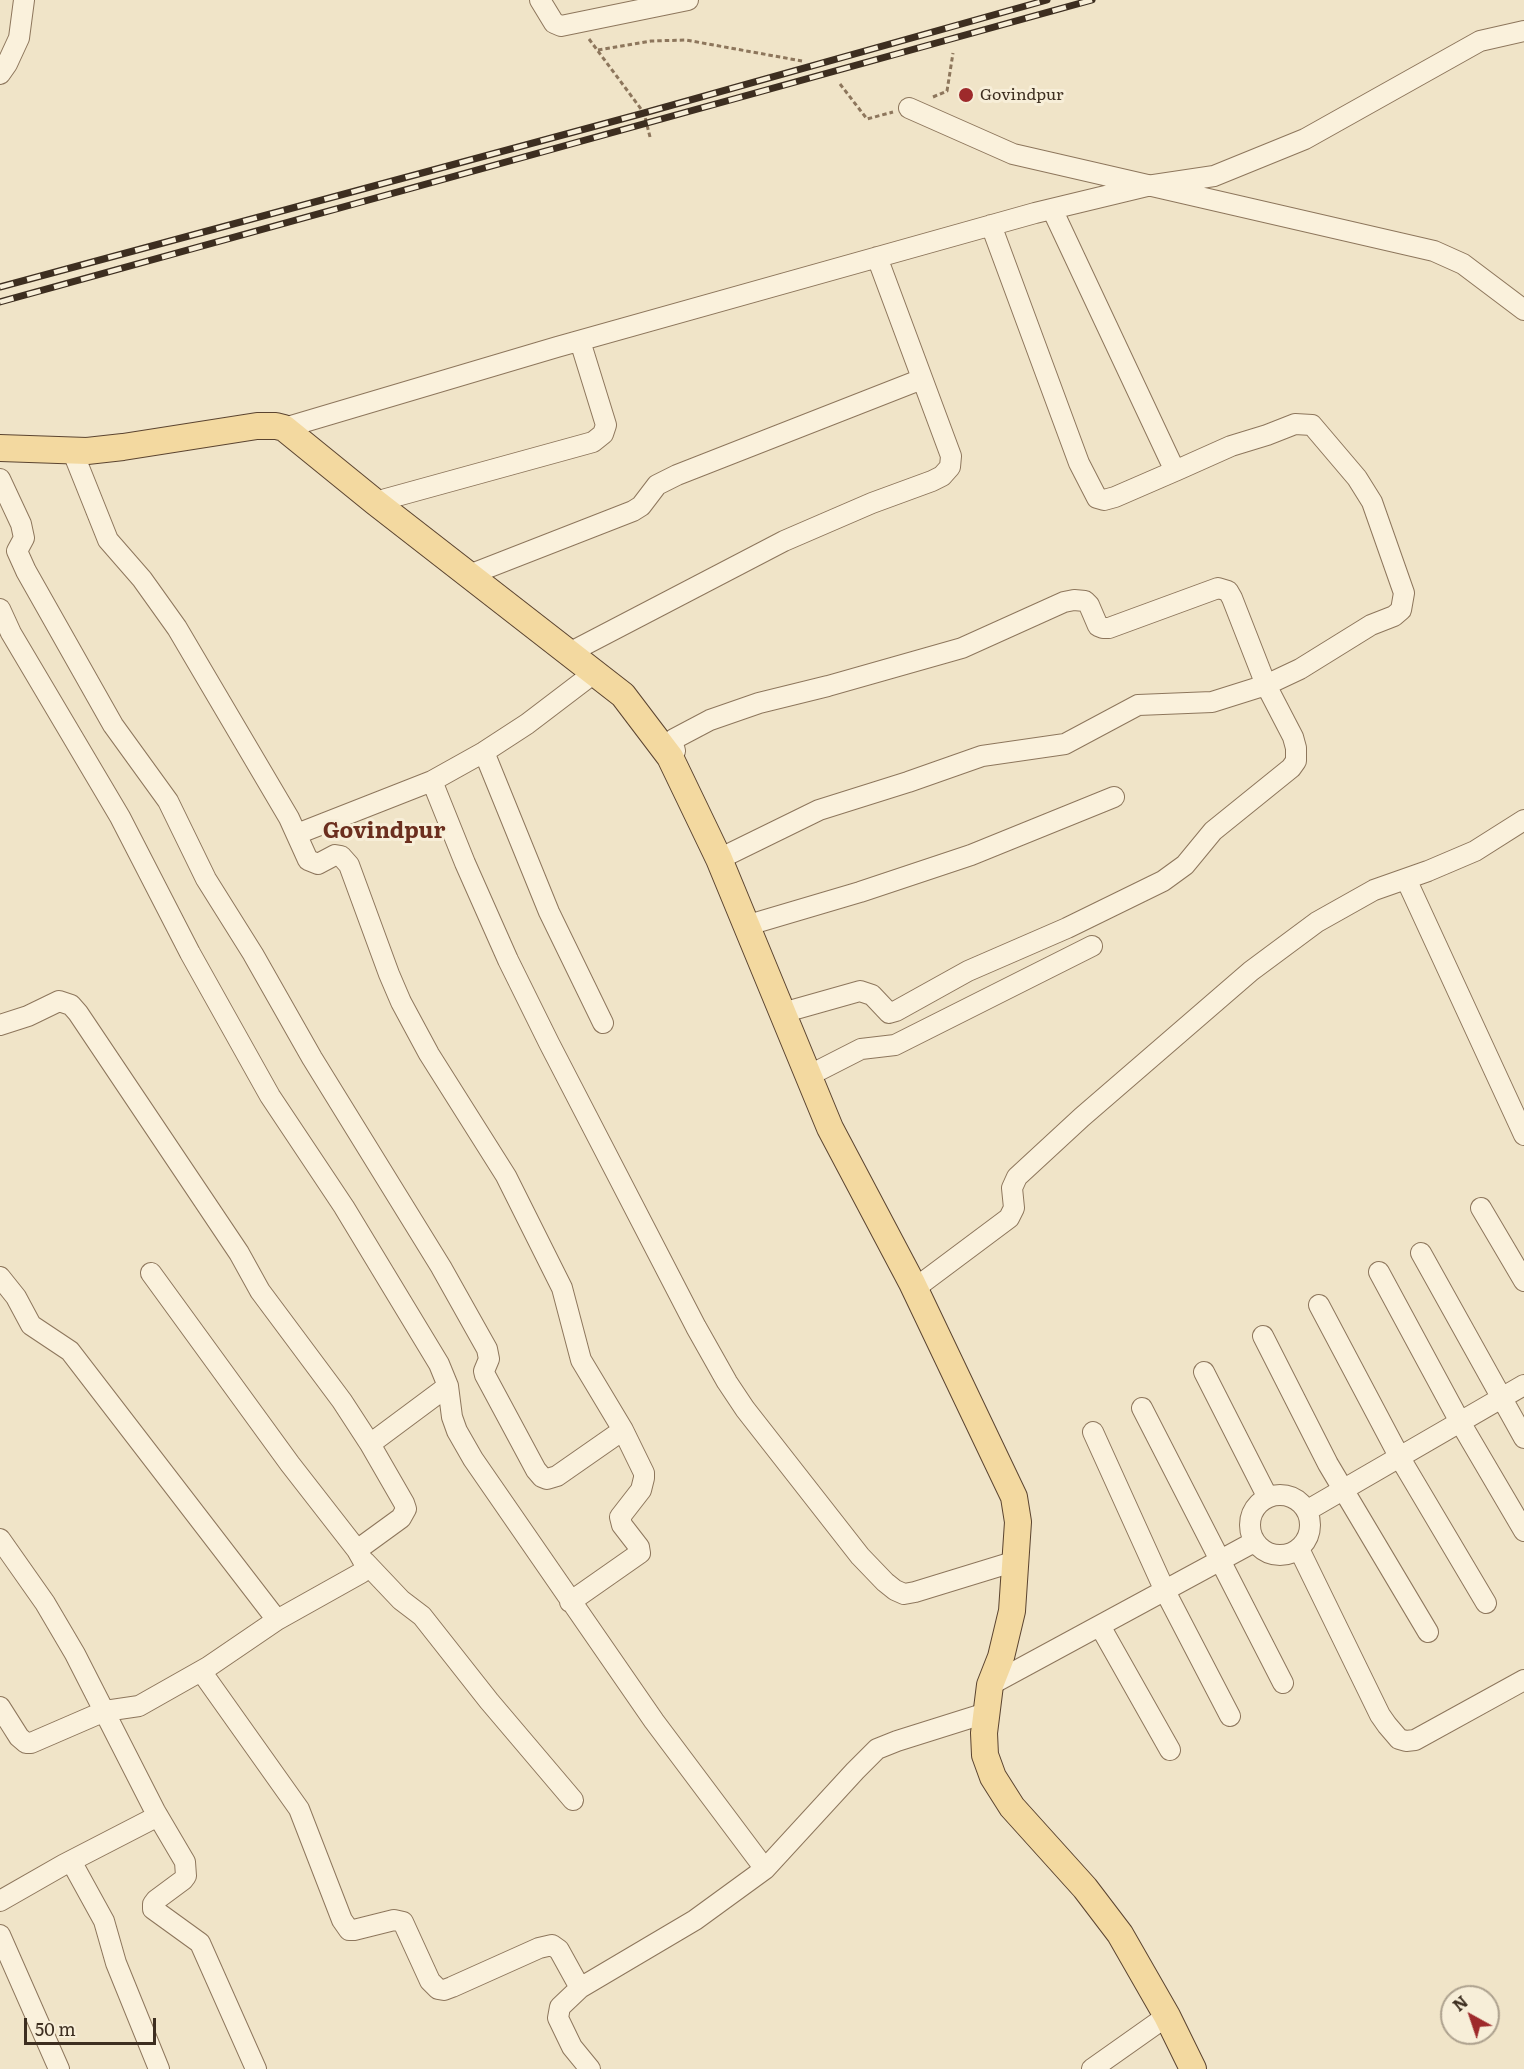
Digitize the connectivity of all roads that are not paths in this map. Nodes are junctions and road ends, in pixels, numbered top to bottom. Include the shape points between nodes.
1 (24, 0) edge
2 (540, 0) edge
3 (688, 0) edge
4 (1524, 31) edge
5 (0, 74) edge
6 (909, 108) dead end
7 (1147, 186) junction
8 (1052, 209) junction
9 (991, 225) junction
10 (877, 257) junction
11 (1524, 310) edge
12 (580, 340) junction
13 (922, 380) junction
14 (284, 428) junction
15 (0, 447) edge
16 (72, 450) junction
17 (1175, 471) junction
18 (0, 478) edge
19 (375, 502) junction
20 (469, 575) junction
21 (0, 609) edge
22 (569, 653) junction
23 (594, 673) junction
24 (1266, 685) junction
25 (484, 752) junction
26 (670, 757) junction
27 (432, 780) junction
28 (1114, 797) dead end
29 (1524, 820) edge
30 (297, 834) junction
31 (719, 859) junction
32 (1406, 879) junction
33 (745, 926) junction
34 (1092, 946) dead end
35 (782, 1013) junction
36 (2, 1021) edge
37 (603, 1023) dead end
38 (808, 1076) junction
39 (1517, 1101) edge
40 (1524, 1135) edge
41 (1481, 1208) dead end
42 (1421, 1253) dead end
43 (1380, 1272) dead end
44 (151, 1273) dead end
45 (0, 1277) edge
46 (1524, 1281) edge
47 (914, 1290) junction
48 (1319, 1305) dead end
49 (1263, 1336) dead end
50 (1204, 1372) dead end
51 (1524, 1384) edge
52 (448, 1386) junction
53 (1502, 1398) junction
54 (1142, 1408) dead end
55 (1460, 1422) junction
56 (623, 1430) junction
57 (1093, 1432) dead end
58 (1524, 1438) edge
59 (370, 1444) junction
60 (1401, 1458) junction
61 (1343, 1490) junction
62 (1267, 1496) junction
63 (1308, 1510) junction
64 (1524, 1531) edge
65 (0, 1539) edge
66 (1254, 1542) junction
67 (1299, 1549) junction
68 (361, 1556) junction
69 (1220, 1561) junction
70 (1017, 1562) junction
71 (1164, 1591) junction
72 (570, 1602) junction
73 (1486, 1603) dead end
74 (277, 1620) junction
75 (1100, 1626) junction
76 (1428, 1632) dead end
77 (201, 1671) junction
78 (1524, 1680) edge
79 (1283, 1683) dead end
80 (990, 1686) junction
81 (0, 1707) edge
82 (105, 1711) junction
83 (986, 1713) junction
84 (1230, 1716) dead end
85 (1170, 1750) dead end
86 (573, 1800) dead end
87 (158, 1816) junction
88 (71, 1861) junction
89 (765, 1869) junction
90 (0, 1901) edge
91 (0, 1935) edge
92 (580, 1988) junction
93 (1167, 2016) junction
94 (58, 2069) edge
95 (159, 2069) edge
96 (256, 2069) edge
97 (590, 2069) edge
98 (1092, 2069) edge
99 (1193, 2069) edge

1 - 5 street via 19,38
2 - 3 street via 554,23 561,26
4 - 7 street via 1480,41 1305,139 1214,176
6 - 7 street via 1013,154
7 - 8 street
7 - 11 street via 1434,252 1463,264
8 - 9 street
8 - 17 street
9 - 10 street
9 - 17 street via 1079,463 1097,498 1115,497
10 - 12 street
10 - 13 street
12 - 14 street
12 - 19 street via 606,425 603,435 593,442
13 - 20 street via 677,475 657,485 633,511
13 - 22 street via 951,456 950,467 942,476 784,541
14 - 16 main road via 257,426 123,447
14 - 19 main road
15 - 16 main road
16 - 30 street via 108,540 177,628
17 - 24 street via 1231,446 1306,423 1327,441 1372,502 1404,593 1401,610
18 - 56 street via 21,524 24,538 17,550 26,571 112,725 168,801 206,879 487,1348 485,1376 536,1470 547,1479 558,1476
19 - 20 main road
20 - 22 main road
21 - 52 street via 120,817 270,1096 344,1207 439,1364
22 - 23 main road
23 - 25 street
23 - 26 main road via 623,695
24 - 26 street via 1232,598 1224,589 1108,628 1098,626 1089,604 1074,600 952,652 759,703 710,720 674,739 675,752
24 - 31 street via 1212,702 1138,705 1065,744 982,756 819,810
24 - 35 street via 1293,737 1296,761 1213,831 1185,865 1163,881 968,971 896,1011 889,1012 872,995 860,991
25 - 27 street
25 - 37 street via 549,912
26 - 31 main road
27 - 30 street
27 - 70 street via 493,928 543,1033 696,1327 745,1409 861,1556 895,1590 904,1594 915,1592
28 - 33 street via 971,855
29 - 32 street via 1475,851
30 - 56 street via 311,863 318,864 335,855 345,858 349,865 405,1011 506,1176 562,1288 581,1360
31 - 33 main road
32 - 39 street
32 - 47 street via 1374,890 1317,922 1251,971 1017,1177 1009,1218
33 - 35 main road
34 - 38 street via 895,1045 861,1049
35 - 38 main road
36 - 59 street via 28,1016 59,1001 78,1012 239,1253 266,1300
38 - 47 main road via 830,1128
39 - 40 street
41 - 46 street
42 - 53 street
43 - 55 street
44 - 68 street
45 - 74 street via 32,1325 70,1351
47 - 70 main road via 1014,1497
48 - 60 street
49 - 61 street
50 - 62 street
51 - 53 street
52 - 59 street
52 - 72 street via 457,1431
53 - 55 street
53 - 58 street
54 - 69 street
55 - 60 street
55 - 64 street
56 - 72 street via 644,1478 641,1490 620,1521 641,1551
57 - 71 street
59 - 68 street via 406,1509
60 - 61 street
60 - 73 street
61 - 63 street
61 - 76 street
62 - 63 street via 1288,1496
62 - 66 street via 1251,1514
63 - 67 street via 1311,1528
65 - 82 street via 45,1603
66 - 67 street via 1272,1554
66 - 69 street
67 - 78 street via 1380,1714 1399,1739 1415,1740
68 - 74 street via 366,1566 361,1573
68 - 86 street via 401,1600 422,1616
69 - 71 street
69 - 79 street
70 - 80 main road via 1012,1611
71 - 75 street
71 - 84 street
72 - 89 street
74 - 77 street
75 - 80 street
75 - 85 street
77 - 82 street via 139,1706
77 - 92 street via 299,1809 349,1930 394,1920 404,1922 430,1981 438,1989 452,1987 552,1945 559,1950
80 - 83 main road
81 - 82 street via 26,1743
82 - 87 street
83 - 89 street via 878,1749
83 - 93 main road via 985,1755 993,1777 1012,1807 1086,1888 1120,1934
87 - 88 street
87 - 96 street via 187,1869 183,1880 156,1899 153,1909 200,1943
88 - 90 street
88 - 95 street via 104,1922 116,1963
89 - 92 street via 695,1920
91 - 94 street
92 - 97 street via 560,2007 558,2018 572,2047
93 - 98 street
93 - 99 main road

